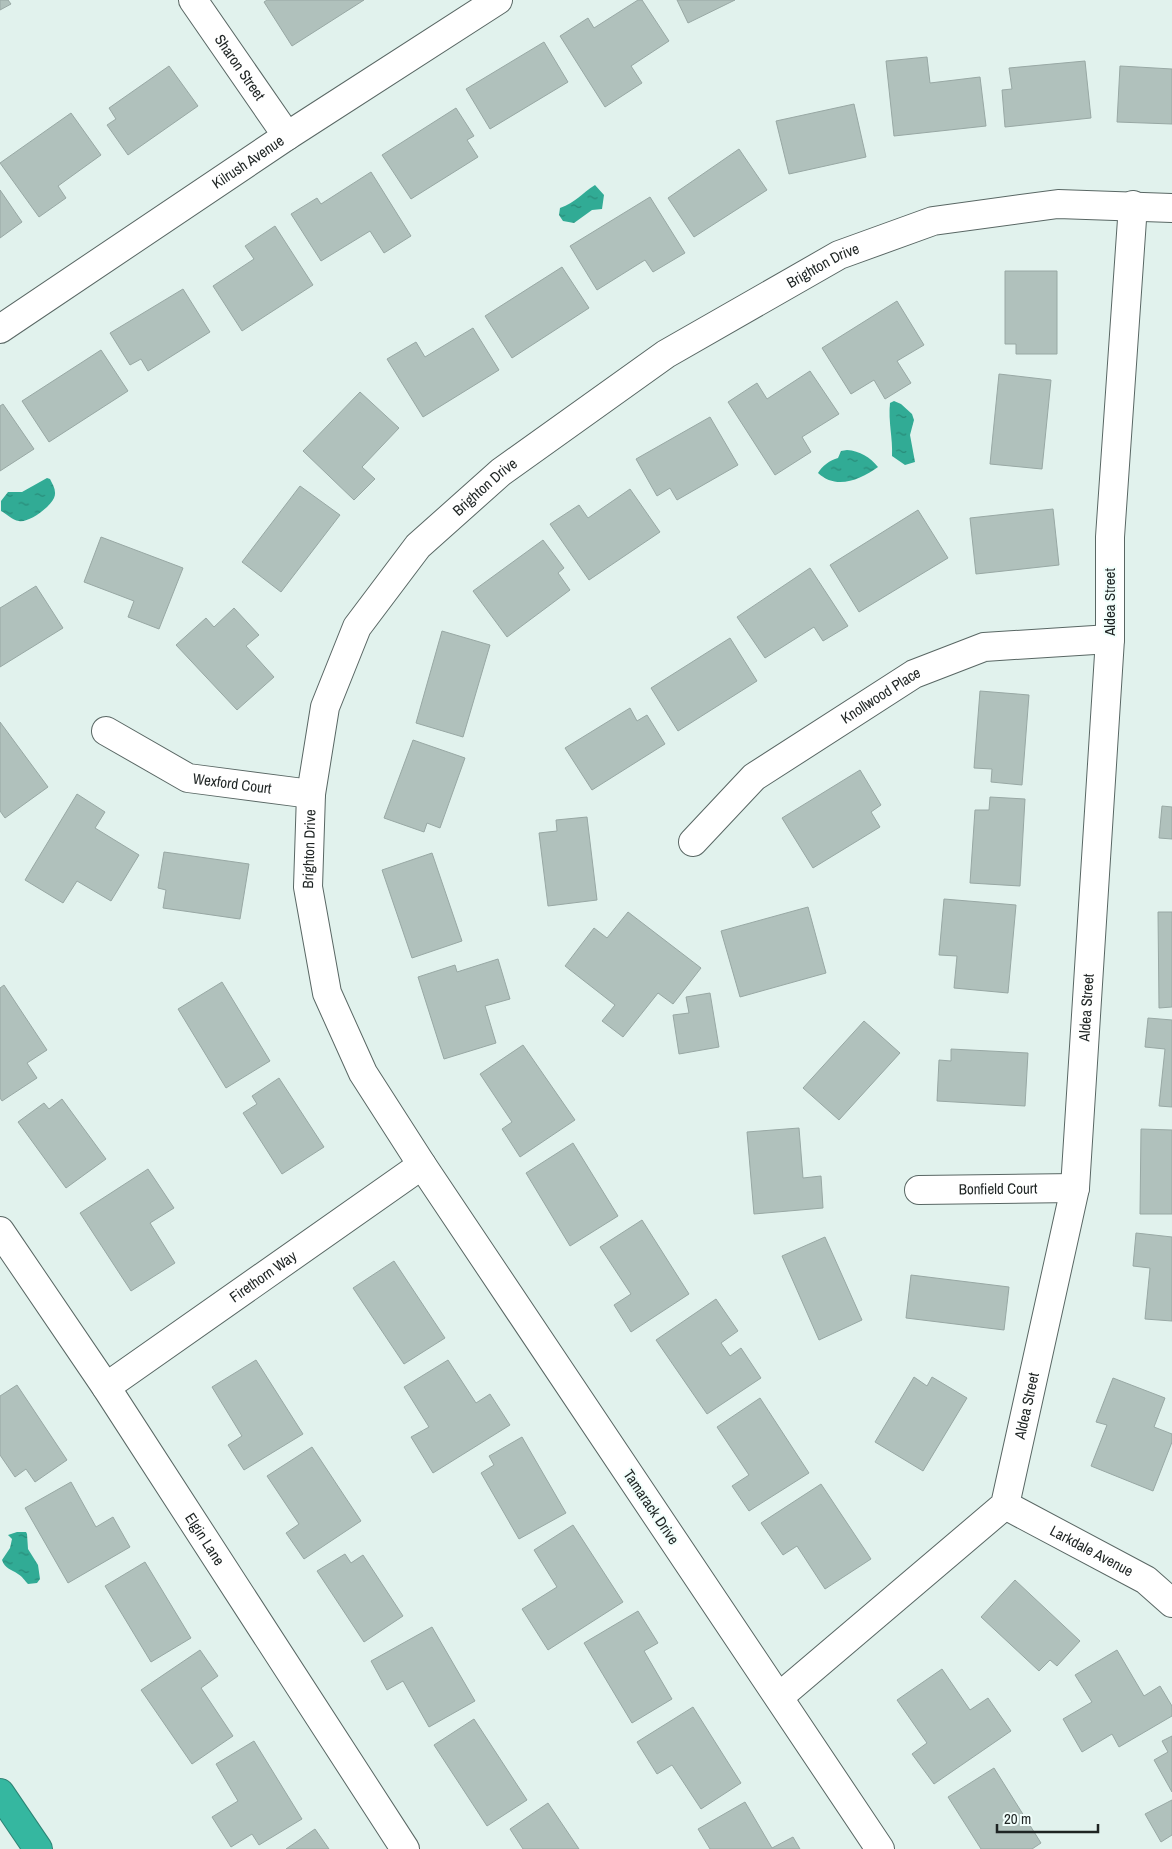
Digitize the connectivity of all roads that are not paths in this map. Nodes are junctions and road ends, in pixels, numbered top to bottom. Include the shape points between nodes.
1 (193, 0) edge
2 (498, 0) edge
3 (286, 136) junction
4 (1132, 205) junction
5 (1172, 208) edge
6 (0, 330) edge
7 (1110, 639) junction
8 (106, 731) dead end
9 (311, 794) junction
10 (693, 842) dead end
11 (422, 1165) junction
12 (1076, 1188) junction
13 (919, 1190) dead end
14 (0, 1231) edge
15 (106, 1387) junction
16 (1005, 1505) junction
17 (1172, 1603) edge
18 (779, 1697) junction
19 (0, 1793) edge
20 (38, 1849) edge
21 (405, 1849) edge
22 (880, 1849) edge

1 - 3 street, Sharon Street
2 - 3 street, Kilrush Avenue
3 - 6 street, Kilrush Avenue
4 - 5 street, Brighton Drive
4 - 7 street, Aldea Street via 1110,537
4 - 9 street, Brighton Drive via 1058,204 933,221 839,255 666,354 501,472 418,546 357,627 325,707
7 - 10 street, Knollwood Place via 984,647 914,674 754,777
7 - 12 street, Aldea Street
8 - 9 street, Wexford Court via 188,778
9 - 11 street, Brighton Drive via 308,887 327,993 363,1073
11 - 15 street, Firethorn Way
11 - 18 street, Tamarack Drive
12 - 13 street, Bonfield Court
12 - 16 street, Aldea Street
14 - 15 street, Elgin Lane
15 - 21 street, Elgin Lane
16 - 17 street, Larkdale Avenue via 1146,1580
16 - 18 street
18 - 22 street, Tamarack Drive
19 - 20 highway

